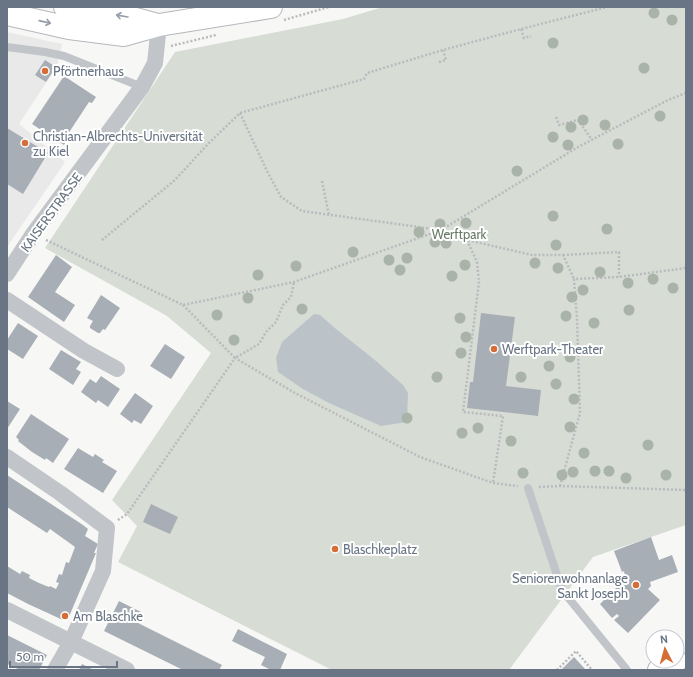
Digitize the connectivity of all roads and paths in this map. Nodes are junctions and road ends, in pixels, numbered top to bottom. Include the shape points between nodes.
1 (65, 7) edge
2 (271, 7) edge
3 (607, 7) edge
4 (7, 14) edge
5 (160, 25) junction
6 (521, 28) junction
7 (531, 36) dead end
8 (7, 47) edge
9 (443, 50) junction
10 (439, 62) dead end
11 (142, 87) junction
12 (686, 93) edge
13 (240, 113) junction
14 (556, 117) dead end
15 (592, 140) junction
16 (322, 181) dead end
17 (329, 215) junction
18 (441, 230) junction
19 (33, 234) junction
20 (102, 240) dead end
21 (467, 240) junction
22 (563, 255) junction
23 (686, 268) edge
24 (7, 274) edge
25 (619, 277) junction
26 (574, 279) junction
27 (294, 282) junction
28 (7, 300) edge
29 (183, 305) junction
30 (236, 358) junction
31 (117, 369) dead end
32 (7, 456) edge
33 (493, 483) junction
34 (560, 486) junction
35 (528, 488) junction
36 (686, 490) edge
37 (107, 528) junction
38 (7, 610) edge
39 (71, 642) junction
40 (55, 670) edge
41 (127, 670) edge
42 (557, 670) edge
43 (592, 670) edge
44 (628, 670) edge

5 -> 1 main road via 125,16
2 - 5 main road
3 - 6 path
4 -> 5 main road via 69,28 124,35
5 - 11 street, KAISERSTRASSE via 155,63
6 - 7 path via 524,38
6 - 9 path
8 - 11 lane via 64,56
9 - 10 path via 446,60
9 - 13 path via 367,73 364,79
11 - 19 street, KAISERSTRASSE
12 - 15 path
13 - 17 path via 281,197 302,211
13 - 20 path via 175,180
14 - 15 path via 559,125 578,120
15 - 18 path
16 - 17 path
17 - 18 path
18 - 21 path
18 - 27 path
19 - 24 street, KAISERSTRASSE
19 - 29 path
21 - 22 path via 532,254
21 - 33 path via 477,262 479,282 463,412 503,416
22 - 25 path via 619,252
22 - 26 path
23 - 25 path
25 - 26 path
26 - 34 path via 580,413
27 - 29 path
27 - 30 path via 291,297 276,322 259,344
28 - 31 street via 84,351
29 - 30 path
30 - 33 path via 295,393 420,457
30 - 37 path via 127,514
32 - 37 street
33 - 35 path
34 - 35 path
34 - 36 path
35 - 44 lane via 562,590
37 - 39 street via 103,571
38 - 39 street
39 - 40 street
39 - 41 street
42 - 43 path via 576,651

